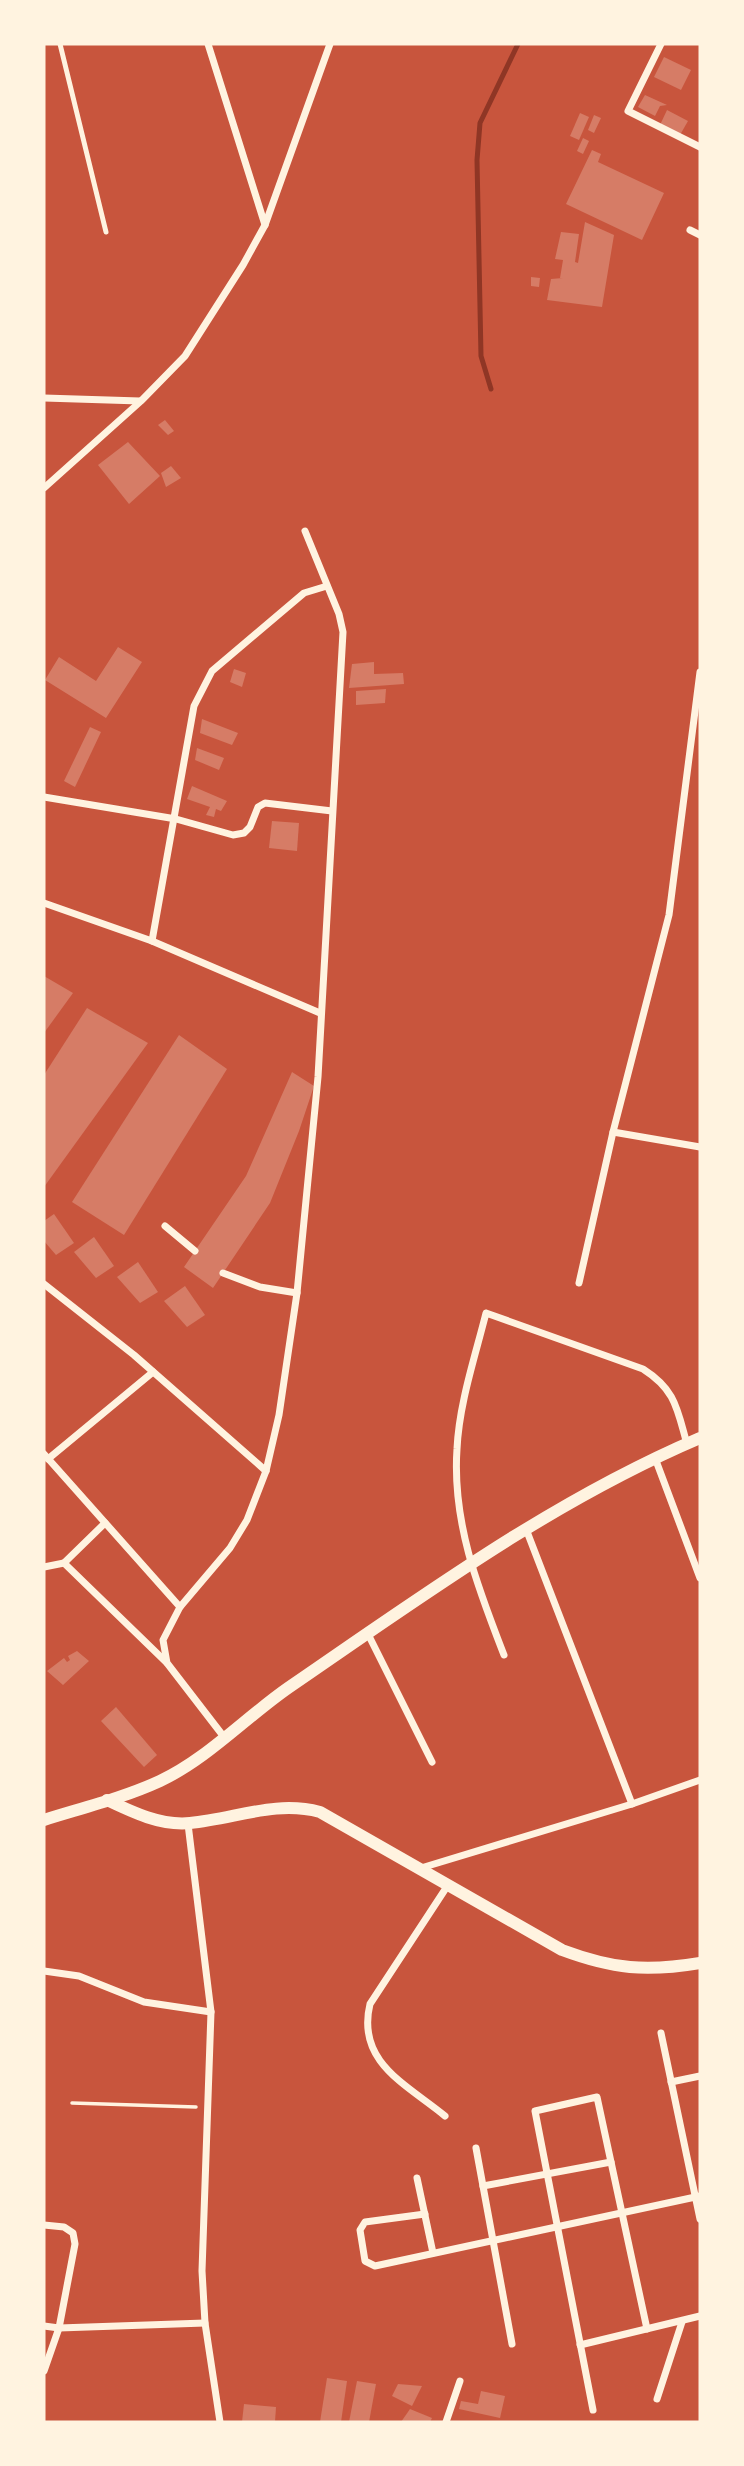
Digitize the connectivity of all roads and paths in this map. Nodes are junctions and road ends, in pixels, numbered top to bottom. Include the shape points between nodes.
1 (60, 44) edge
2 (208, 44) edge
3 (330, 44) edge
4 (661, 44) edge
5 (700, 147) edge
6 (265, 225) junction
7 (690, 230) dead end
8 (106, 232) dead end
9 (700, 235) edge
10 (44, 398) edge
11 (141, 401) junction
12 (44, 488) edge
13 (305, 531) dead end
14 (327, 586) junction
15 (700, 671) edge
16 (44, 797) edge
17 (332, 811) junction
18 (176, 819) junction
19 (44, 903) edge
20 (152, 941) junction
21 (320, 1013) junction
22 (613, 1132) junction
23 (700, 1147) edge
24 (165, 1226) dead end
25 (194, 1251) dead end
26 (223, 1273) dead end
27 (579, 1283) dead end
28 (44, 1284) edge
29 (297, 1293) junction
30 (153, 1372) junction
31 (700, 1438) edge
32 (687, 1444) junction
33 (46, 1457) edge
34 (655, 1457) junction
35 (266, 1471) junction
36 (105, 1523) junction
37 (526, 1528) junction
38 (64, 1563) junction
39 (470, 1566) junction
40 (44, 1567) edge
41 (700, 1578) edge
42 (180, 1607) junction
43 (368, 1634) junction
44 (504, 1655) dead end
45 (167, 1663) junction
46 (224, 1737) junction
47 (432, 1762) dead end
48 (700, 1780) edge
49 (107, 1800) junction
50 (632, 1804) junction
51 (44, 1820) edge
52 (188, 1824) junction
53 (421, 1868) junction
54 (448, 1885) junction
55 (700, 1963) edge
56 (44, 1971) edge
57 (211, 2012) junction
58 (661, 2033) dead end
59 (700, 2076) edge
60 (671, 2082) junction
61 (72, 2103) dead end
62 (209, 2107) junction
63 (445, 2116) dead end
64 (476, 2148) dead end
65 (611, 2162) junction
66 (546, 2172) junction
67 (417, 2178) dead end
68 (483, 2186) junction
69 (698, 2197) edge
70 (622, 2213) junction
71 (425, 2214) junction
72 (700, 2220) edge
73 (44, 2225) edge
74 (557, 2227) junction
75 (493, 2241) junction
76 (433, 2253) junction
77 (700, 2316) edge
78 (682, 2322) junction
79 (205, 2323) junction
80 (44, 2326) edge
81 (59, 2328) junction
82 (647, 2329) junction
83 (512, 2344) dead end
84 (580, 2344) junction
85 (44, 2371) edge
86 (460, 2381) dead end
87 (657, 2399) dead end
88 (593, 2410) dead end
89 (220, 2422) edge
90 (446, 2422) edge

1 - 8 lane
2 - 6 street
3 - 6 street
4 - 5 street via 628,111
6 - 11 street via 185,356
7 - 9 street
10 - 11 street
11 - 12 street
13 - 14 street
14 - 17 street via 343,632
14 - 18 street via 304,593 212,671 194,706
15 - 22 street via 669,915
16 - 18 street
17 - 18 street via 265,803 258,807 244,834 233,835
17 - 21 street
18 - 20 street
19 - 20 street
20 - 21 street
21 - 29 street
22 - 23 street
22 - 27 street
24 - 25 street
26 - 29 street via 260,1287
28 - 30 street
29 - 35 street
30 - 33 street
30 - 35 street
31 - 32 street
32 - 34 street
32 - 39 street via 674,1398 659,1379 643,1369 486,1313 457,1447 457,1488
33 - 36 street
34 - 37 street
34 - 41 street
35 - 42 street via 247,1520 230,1548
36 - 38 street
36 - 42 street
37 - 39 street
37 - 50 street
38 - 40 street
38 - 45 street
39 - 43 street
39 - 44 street
42 - 45 street via 163,1640
43 - 46 street
43 - 47 street
45 - 46 street
46 - 49 street via 160,1781
48 - 50 street
49 - 51 street
49 - 52 street via 133,1813
50 - 53 street
52 - 53 street via 282,1806 301,1807 320,1812
52 - 57 street
53 - 54 street
54 - 55 street via 562,1950 600,1964 660,1970
54 - 63 street via 370,2004 365,2024 368,2044 380,2062
56 - 57 street via 79,1976 144,2002
57 - 62 street
58 - 60 street
59 - 60 street
60 - 69 street
61 - 62 path
62 - 79 street via 201,2221
64 - 68 street
65 - 66 street
65 - 66 street via 597,2096 534,2111
65 - 70 street
66 - 68 street
66 - 74 street
67 - 71 street
68 - 75 street
69 - 70 street
69 - 72 street
70 - 74 street
70 - 82 street
71 - 76 street
71 - 76 street via 365,2222 360,2230 365,2261 369,2265
73 - 81 street via 64,2227 73,2233 75,2244
74 - 75 street
74 - 84 street
75 - 76 street
75 - 83 street
77 - 78 street
78 - 82 street
78 - 87 street
79 - 81 street
79 - 89 street
80 - 81 street
81 - 85 street
82 - 84 street
84 - 88 street
86 - 90 street

